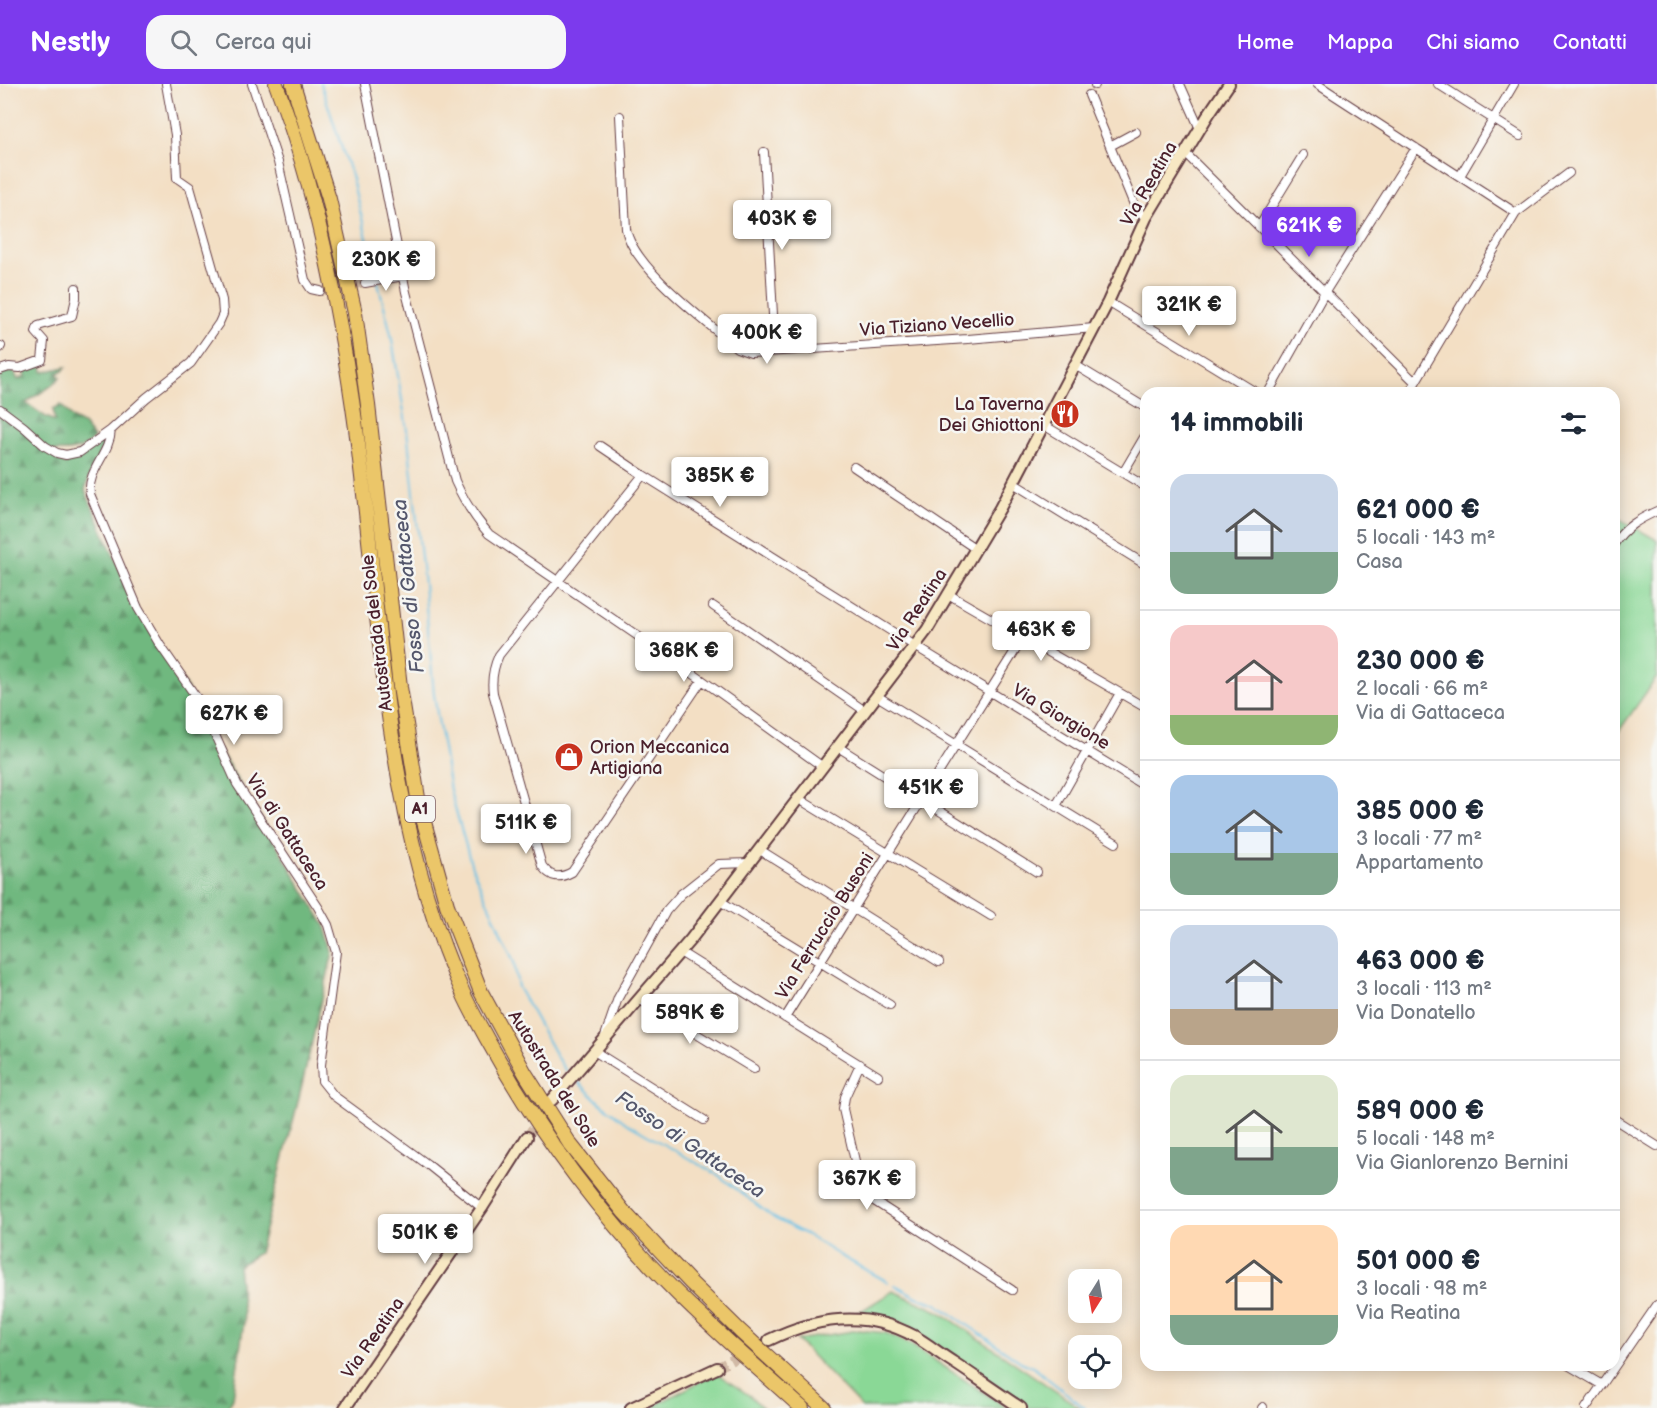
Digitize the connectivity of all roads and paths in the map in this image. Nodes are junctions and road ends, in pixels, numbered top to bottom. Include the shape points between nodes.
1 (166, 84) edge
2 (252, 84) edge
3 (276, 84) edge
4 (293, 84) edge
5 (365, 84) edge
6 (1180, 84) edge
7 (1229, 84) edge
8 (1317, 84) edge
9 (1438, 84) edge
10 (1514, 84) edge
11 (1089, 95) dead end
12 (620, 116) dead end
13 (1493, 119) junction
14 (1200, 129) junction
15 (1136, 132) dead end
16 (1520, 136) dead end
17 (1110, 146) junction
18 (1416, 148) junction
19 (764, 152) dead end
20 (1185, 153) junction
21 (1304, 155) dead end
22 (1569, 173) dead end
23 (1460, 176) junction
24 (1516, 213) junction
25 (1146, 218) junction
26 (1259, 227) junction
27 (403, 276) junction
28 (364, 283) tunnel mouth
29 (76, 288) dead end
30 (320, 291) dead end
31 (1325, 292) junction
32 (1108, 302) junction
33 (1094, 328) junction
34 (775, 351) junction
35 (1075, 364) junction
36 (0, 370) edge
37 (1415, 382) junction
38 (1247, 387) edge
39 (1271, 387) edge
40 (1412, 387) edge
41 (1140, 404) edge
42 (0, 409) edge
43 (1042, 424) junction
44 (111, 430) junction
45 (1140, 444) edge
46 (600, 446) dead end
47 (854, 467) dead end
48 (1123, 473) junction
49 (643, 475) junction
50 (1013, 483) junction
51 (1140, 483) edge
52 (1657, 511) edge
53 (1620, 536) edge
54 (976, 549) junction
55 (1140, 561) edge
56 (558, 581) junction
57 (948, 594) junction
58 (713, 606) dead end
59 (1023, 638) junction
60 (915, 646) junction
61 (702, 680) junction
62 (990, 691) junction
63 (1120, 693) junction
64 (877, 696) junction
65 (1140, 705) edge
66 (865, 711) junction
67 (956, 744) junction
68 (838, 747) junction
69 (1088, 751) junction
70 (823, 767) junction
71 (1140, 783) edge
72 (799, 799) junction
73 (922, 800) junction
74 (1056, 806) junction
75 (1116, 843) dead end
76 (760, 850) junction
77 (888, 853) junction
78 (750, 863) junction
79 (1037, 872) dead end
80 (720, 901) junction
81 (854, 908) junction
82 (991, 916) dead end
83 (680, 952) junction
84 (820, 962) junction
85 (939, 962) dead end
86 (639, 999) junction
87 (890, 1005) dead end
88 (785, 1018) junction
89 (603, 1041) junction
90 (594, 1051) junction
91 (860, 1064) junction
92 (754, 1070) dead end
93 (878, 1076) dead end
94 (552, 1100) tunnel mouth
95 (704, 1120) dead end
96 (1620, 1123) edge
97 (527, 1137) tunnel mouth
98 (1657, 1146) edge
99 (482, 1208) junction
100 (1012, 1290) dead end
101 (1657, 1305) edge
102 (770, 1340) tunnel mouth
103 (1620, 1359) edge
104 (717, 1368) tunnel mouth
105 (1578, 1371) edge
106 (1612, 1371) edge
107 (1602, 1385) junction
108 (345, 1408) edge
109 (631, 1408) edge
110 (802, 1408) edge
111 (824, 1408) edge
112 (1021, 1408) edge
113 (1586, 1408) edge

1 - 44 street, Via di Gattaceca via 175,135 177,178 190,187 223,314 191,363
2 - 30 street via 278,162 305,280 311,289
3 - 110 highway, Autostrada del Sole / A1 via 313,201 338,316 353,408 384,688 404,809 431,908 463,993 514,1087 556,1151 610,1221 677,1293
4 - 111 highway, Autostrada del Sole / A1 via 329,199 355,313 418,804 447,905 480,992 570,1144 624,1212 732,1323
5 - 27 street
6 - 14 street
7 - 14 street, Via Reatina
8 - 18 street
9 - 13 street
10 - 13 street
11 - 17 street
12 - 34 street, Via Tiziano Vecellio via 626,229 632,245 664,285 738,348 748,353
13 - 16 street
13 - 23 street
14 - 20 street, Via Reatina
15 - 17 street
17 - 25 street via 1135,207
18 - 23 street
18 - 31 street
19 - 34 street
20 - 25 street, Via Reatina
20 - 26 street
21 - 26 street
22 - 24 street
23 - 24 street
24 - 37 street
25 - 32 street, Via Reatina
26 - 31 street
27 - 28 street
27 - 56 street via 455,481 464,501 489,534
29 - 36 street via 72,316 38,326 36,332 44,340 42,360
31 - 37 street
31 - 39 street
32 - 33 street, Via Reatina
32 - 38 street
33 - 34 street, Via Tiziano Vecellio
33 - 35 street, Via Reatina
35 - 41 street
35 - 43 street, Via Reatina
37 - 40 street
42 - 44 street, Via di Gattaceca via 45,446 66,455 80,452
43 - 48 street
43 - 50 street, Via Reatina
44 - 99 street, Via di Gattaceca via 109,444 89,484 121,569 154,636 201,704 237,784 318,908 332,938 336,952 322,1081 334,1096
45 - 48 street
46 - 49 street, Via Giorgione
47 - 54 street
48 - 51 street
49 - 56 street
49 - 60 street, Via Giorgione
50 - 54 street, Via Reatina
50 - 55 street
52 - 53 street via 1636,520
54 - 57 street, Via Reatina
56 - 61 street
56 - 61 street via 499,655 492,682 542,866 548,874 555,877 572,872
57 - 59 street
57 - 60 street, Via Reatina
58 - 66 street
59 - 62 street, Via Ferruccio Busoni
59 - 63 street
60 - 62 street, Via Giorgione
60 - 64 street, Via Reatina
61 - 70 street
62 - 67 street, Via Ferruccio Busoni
62 - 69 street, Via Giorgione
63 - 65 street
63 - 69 street
64 - 66 street, Via Reatina
64 - 67 street
66 - 68 street, Via Reatina
67 - 73 street, Via Ferruccio Busoni
67 - 74 street
68 - 70 street, Via Reatina
68 - 73 street
69 - 71 street, Via Giorgione
69 - 74 street
70 - 72 street, Via Reatina
72 - 76 street, Via Reatina
72 - 77 street
73 - 77 street, Via Ferruccio Busoni
73 - 79 street
74 - 75 street
76 - 78 street, Via Reatina
76 - 81 street
77 - 81 street, Via Ferruccio Busoni
77 - 82 street
78 - 80 street, Via Reatina
78 - 89 street via 719,864 666,911 618,998
80 - 83 street, Via Reatina
80 - 84 street
81 - 84 street, Via Ferruccio Busoni
81 - 85 street
83 - 86 street, Via Reatina
83 - 88 street
84 - 87 street
84 - 88 street, Via Ferruccio Busoni
86 - 89 street, Via Reatina
86 - 92 street
88 - 91 street
89 - 90 street, Via Reatina
90 - 94 street, Via Reatina
90 - 95 street
91 - 93 street
91 - 100 street via 844,1097 843,1109 861,1187 871,1199
96 - 98 street
97 - 99 street, Via Reatina
99 - 108 street, Via Reatina
101 - 103 street
102 - 112 street via 814,1322 850,1318 873,1321 914,1336
104 - 109 street
105 - 107 street
106 - 107 street
107 - 113 street

